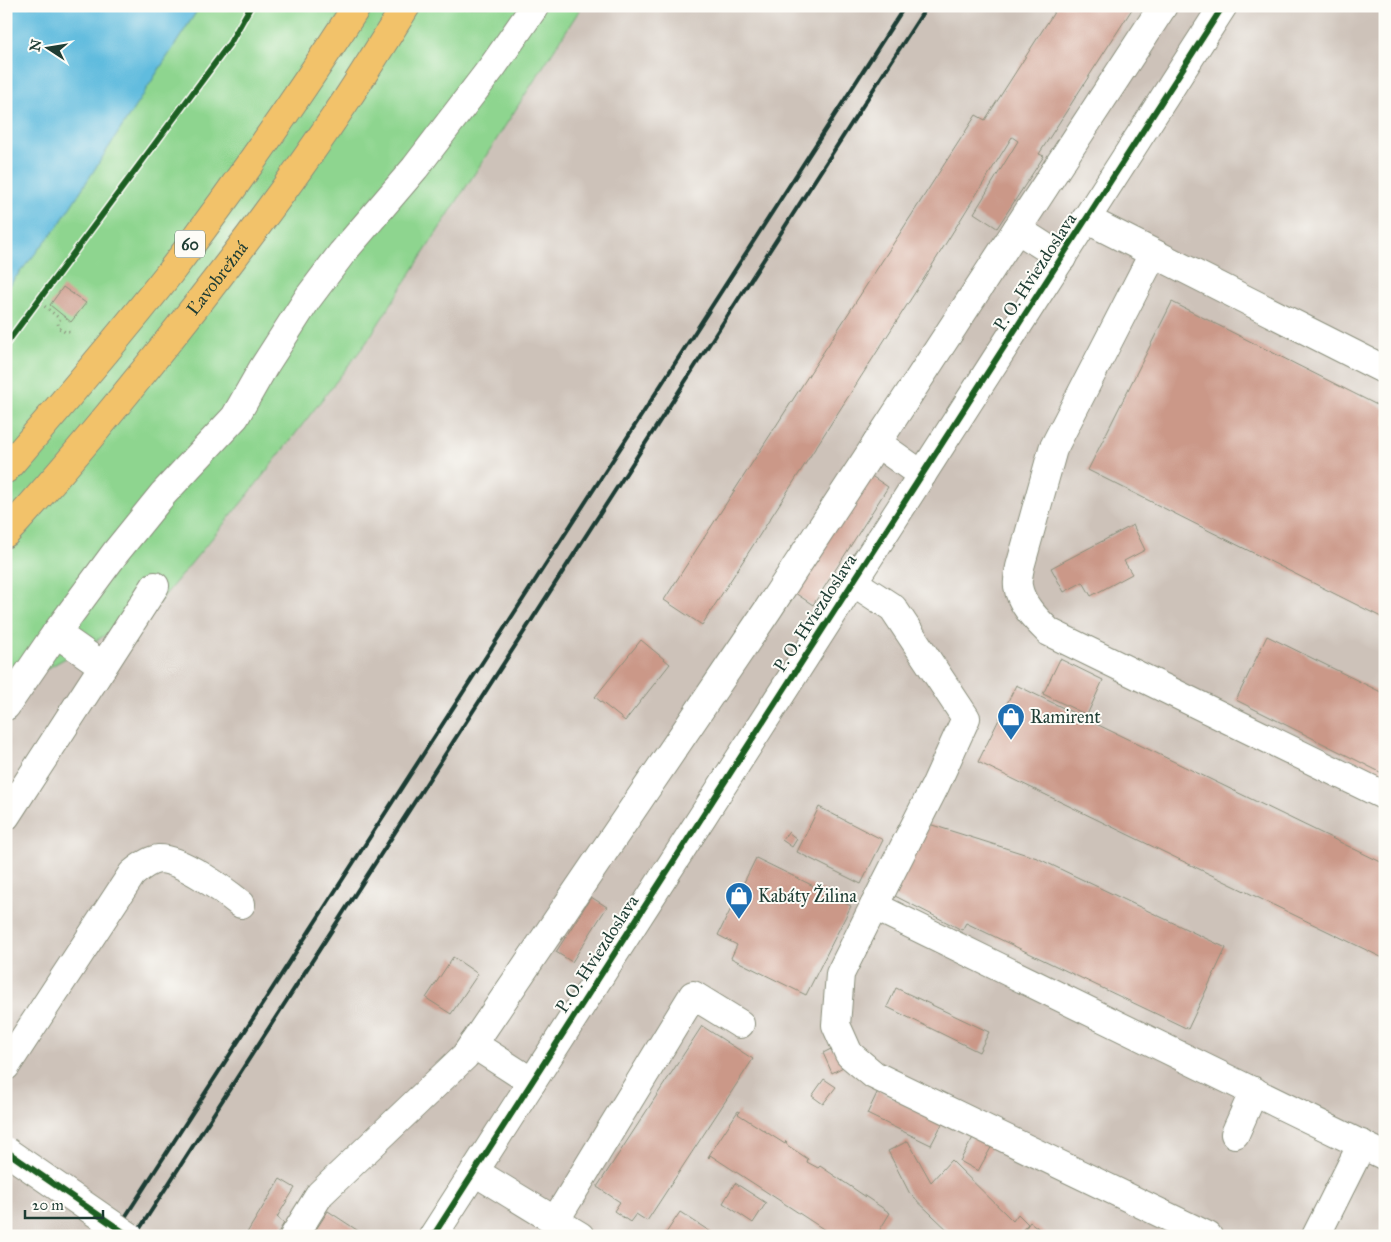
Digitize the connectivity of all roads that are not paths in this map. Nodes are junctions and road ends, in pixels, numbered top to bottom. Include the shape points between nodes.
1 (357, 6) edge
2 (406, 6) edge
3 (535, 6) edge
4 (1163, 6) edge
5 (1223, 6) edge
6 (1086, 220) junction
7 (1017, 229) junction
8 (1153, 254) junction
9 (1062, 258) junction
10 (1385, 370) edge
11 (877, 443) junction
12 (6, 469) edge
13 (922, 475) junction
14 (6, 533) edge
15 (853, 582) junction
16 (155, 586) dead end
17 (56, 633) junction
18 (103, 666) junction
19 (6, 706) edge
20 (1385, 796) edge
21 (6, 816) edge
22 (241, 904) dead end
23 (874, 906) junction
24 (740, 1024) dead end
25 (473, 1044) junction
26 (6, 1066) edge
27 (532, 1082) junction
28 (1254, 1091) junction
29 (1236, 1134) dead end
30 (1373, 1150) edge
31 (6, 1151) edge
32 (475, 1172) junction
33 (555, 1221) junction
34 (1197, 1233) edge
35 (129, 1236) edge
36 (294, 1236) edge
37 (434, 1236) edge
38 (580, 1236) edge
39 (1316, 1236) edge

1 - 12 main road, 60 via 246,170 168,275
2 - 14 main road, Ľavobrežná / 60 via 339,111 269,211 115,407
3 - 17 street via 494,66 421,160 342,252 308,298 235,417 163,494
4 - 7 street
5 - 6 street, P. O. Hviezdoslava
6 - 8 street
6 - 9 street, P. O. Hviezdoslava
7 - 9 street
7 - 11 street
8 - 10 street
8 - 20 street via 1053,449 1020,567 1018,586 1024,603 1049,632
9 - 13 street, P. O. Hviezdoslava
11 - 13 street
11 - 25 street
13 - 15 street, P. O. Hviezdoslava
15 - 23 street via 893,608 966,718
15 - 27 street, P. O. Hviezdoslava
16 - 18 street
17 - 18 street
17 - 19 street
18 - 21 street
22 - 26 street via 178,863 158,859 143,865 132,874
23 - 28 street
23 - 34 street via 840,974 836,1025 849,1054 874,1075
24 - 33 street via 693,995
25 - 27 street
25 - 36 street via 465,1056 320,1194
27 - 32 street, P. O. Hviezdoslava
28 - 29 street
28 - 30 street
30 - 39 street
31 - 35 street, bridge
32 - 33 street
32 - 37 street, P. O. Hviezdoslava
33 - 38 street

